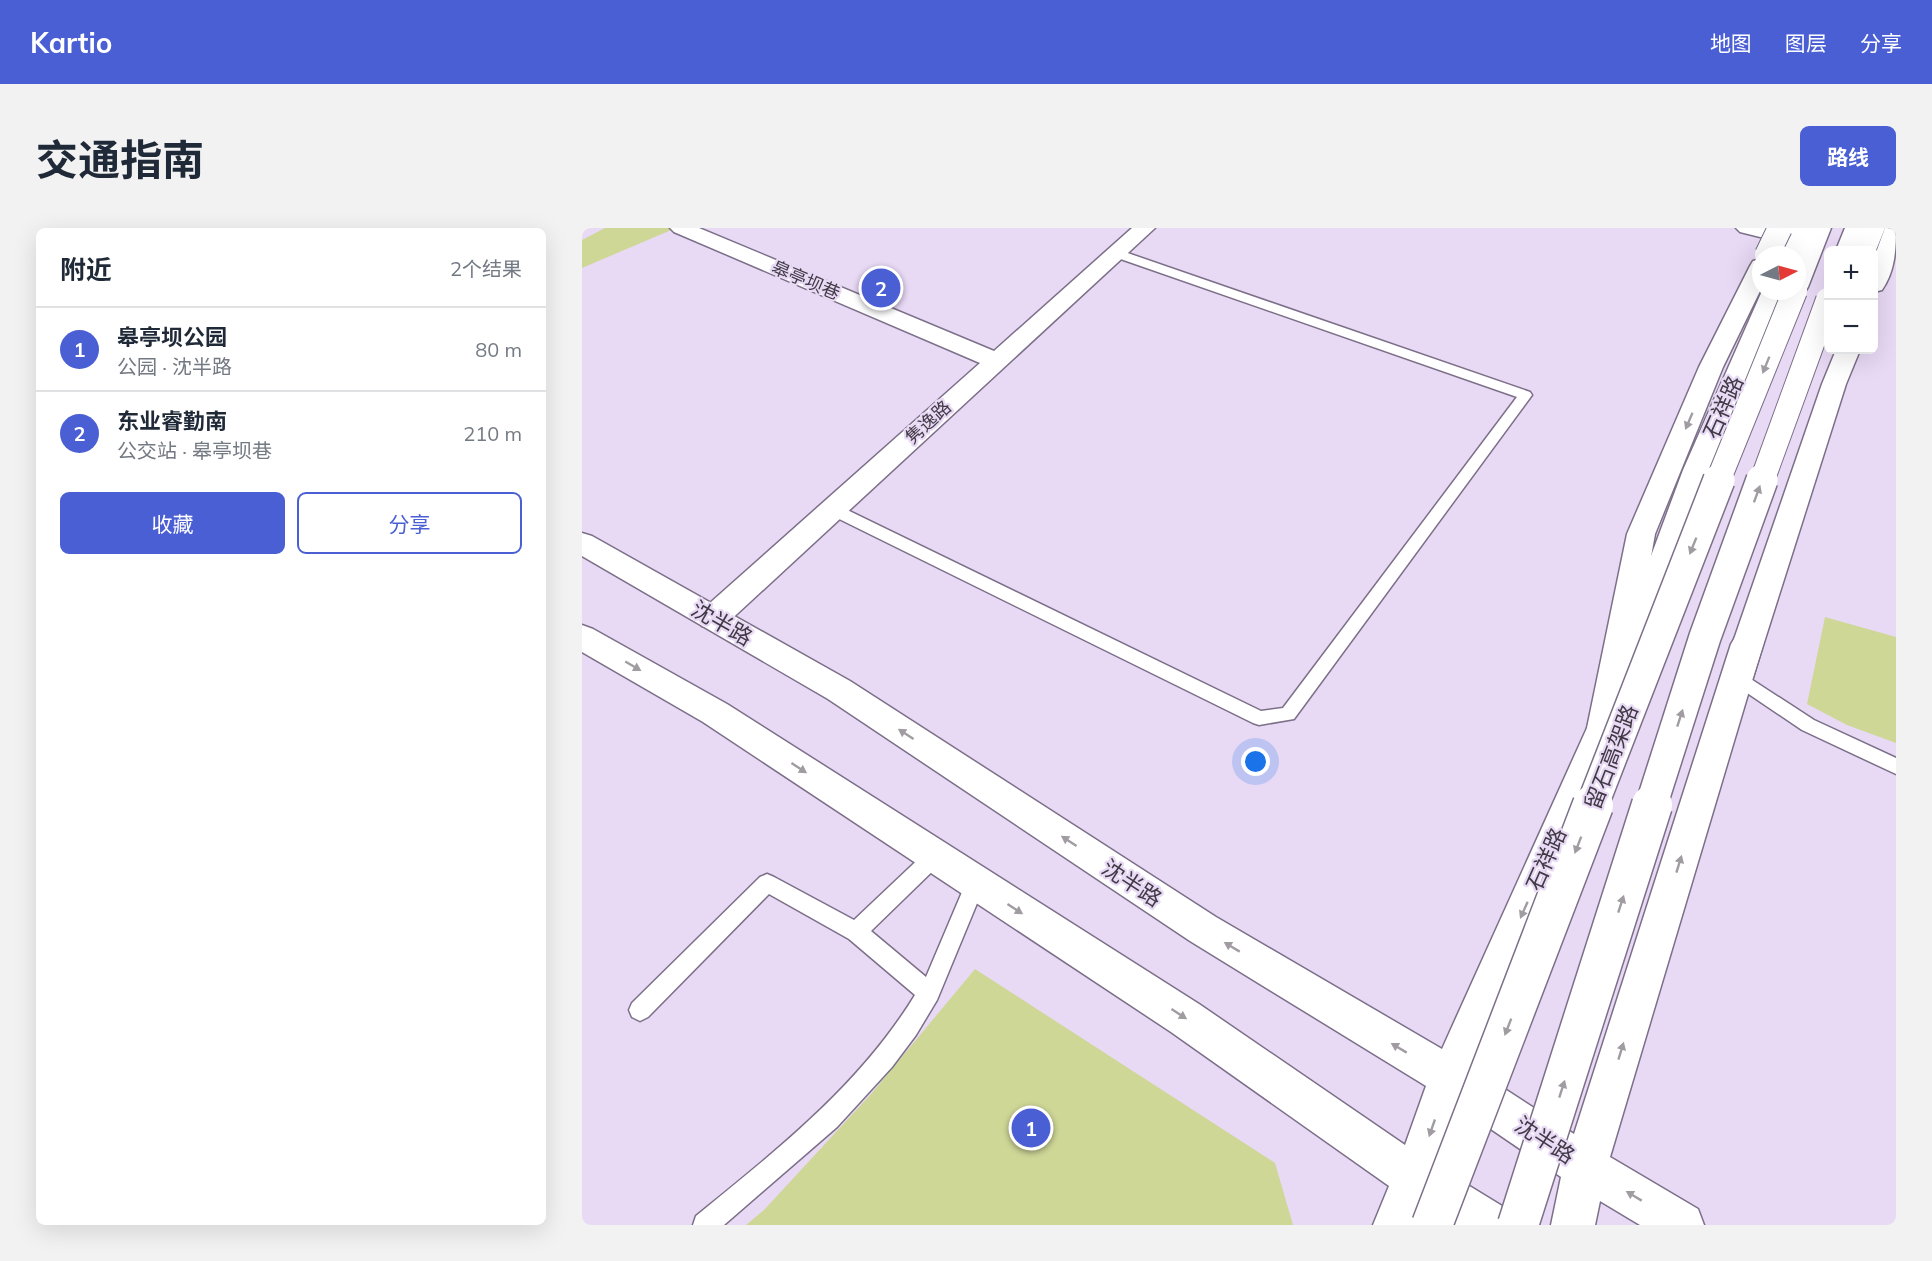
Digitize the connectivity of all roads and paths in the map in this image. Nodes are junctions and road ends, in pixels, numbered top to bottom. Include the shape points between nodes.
1 (681, 228) edge
2 (1144, 228) edge
3 (1748, 228) edge
4 (1820, 228) edge
5 (1856, 228) edge
6 (1874, 228) edge
7 (1896, 228) edge
8 (1791, 238) edge
9 (1849, 246) edge
10 (1867, 246) edge
11 (1116, 253) junction
12 (1806, 264) edge
13 (1878, 275) edge
14 (1752, 284) edge
15 (1769, 300) edge
16 (1792, 300) edge
17 (1824, 311) edge
18 (1835, 354) edge
19 (1846, 354) edge
20 (997, 361) junction
21 (832, 509) junction
22 (582, 543) edge
23 (713, 618) junction
24 (582, 637) edge
25 (1737, 677) junction
26 (1604, 728) junction
27 (1896, 766) edge
28 (934, 857) junction
29 (975, 884) junction
30 (856, 932) junction
31 (929, 993) junction
32 (640, 1010) dead end
33 (1450, 1077) junction
34 (1586, 1167) junction
35 (1415, 1178) junction
36 (705, 1225) edge
37 (1395, 1225) edge
38 (1432, 1225) edge
39 (1491, 1225) edge
40 (1518, 1225) edge
41 (1573, 1225) edge
42 (1682, 1225) edge

1 - 20 main road, 皋亭坝巷
2 - 11 main road, 隽逸路
3 - 8 main road
4 - 12 main road, 留石高架路
5 - 9 main road
6 - 10 main road
7 - 13 main road
11 - 20 main road, 隽逸路
11 - 21 lane via 1526,395 1288,714 1259,718
14 -> 26 main road via 1711,367 1641,534
15 - 26 main road, 石祥路 via 1696,470
16 -> 38 main road, 留石高架路, bridge via 1689,554
40 -> 17 main road, bridge via 1705,637
18 - 25 main road
19 - 25 main road
20 - 21 main road, 隽逸路
21 - 23 main road, 隽逸路
22 - 23 main road, 沈半路
33 -> 23 main road, 沈半路 via 1203,929 839,690
24 -> 28 main road via 715,713
25 - 27 lane via 1808,724
34 -> 25 main road
26 -> 33 main road, 石祥路
28 - 29 main road
28 - 30 lane
29 - 31 lane
29 -> 35 main road via 1185,1018
30 - 31 lane
30 - 32 lane via 767,883
31 - 36 lane via 903,1034 849,1100
33 - 34 main road, 沈半路
33 -> 35 main road, 石祥路
34 - 41 main road
42 -> 34 main road, 沈半路
35 - 37 main road, 石祥路
35 - 39 main road

